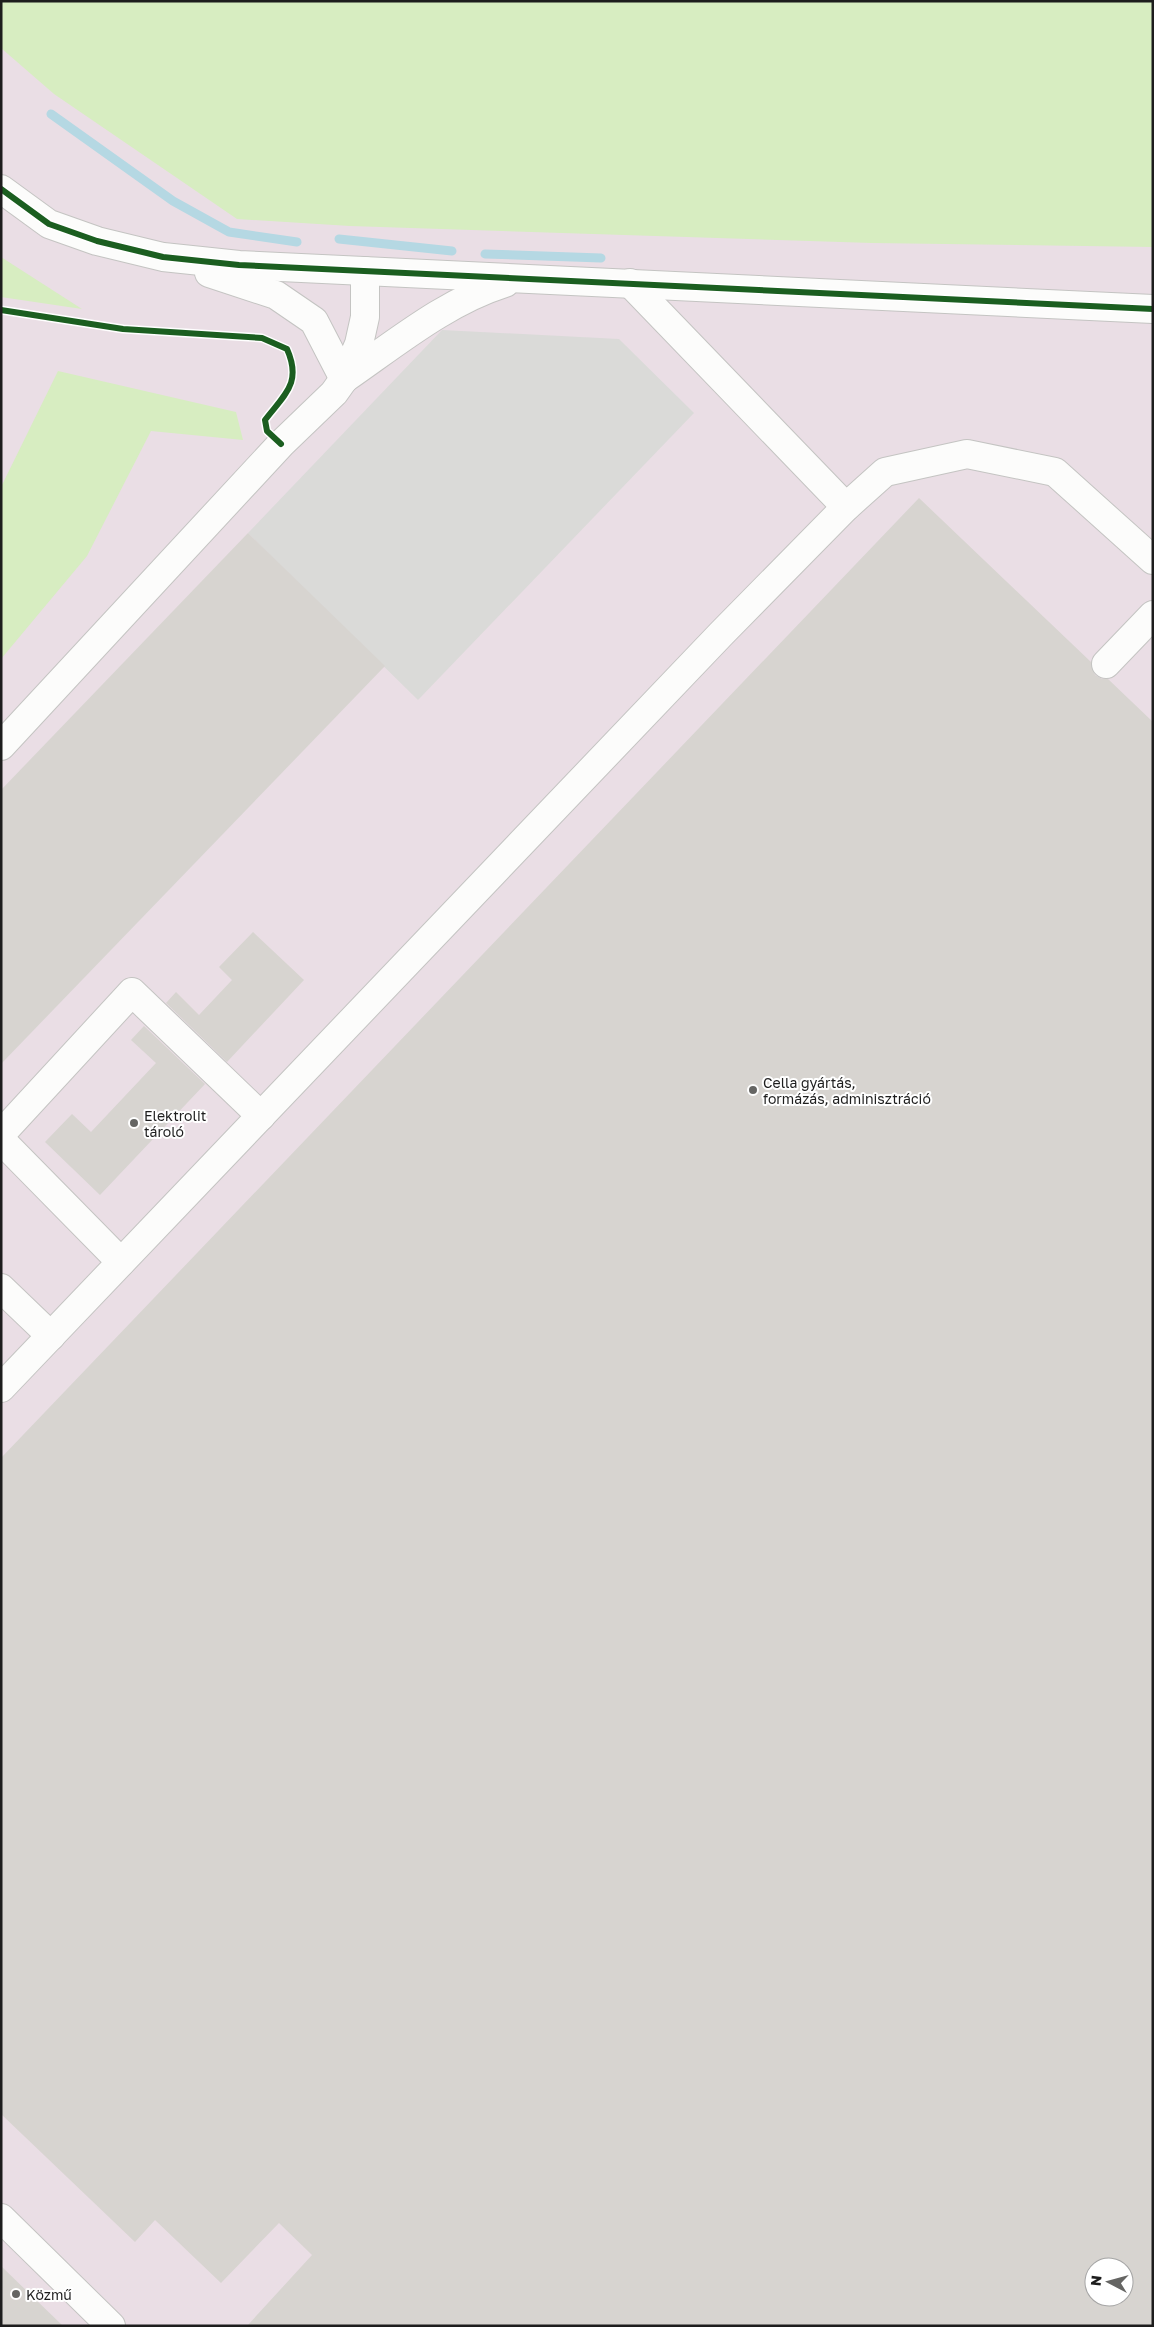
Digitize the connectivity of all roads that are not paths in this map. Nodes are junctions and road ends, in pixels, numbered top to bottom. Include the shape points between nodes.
1 (1, 189) edge
2 (163, 257) junction
3 (365, 271) junction
4 (521, 278) junction
5 (630, 283) junction
6 (1153, 309) edge
7 (344, 379) junction
8 (846, 507) junction
9 (1153, 560) edge
10 (1153, 615) edge
11 (1106, 664) dead end
12 (1, 746) edge
13 (261, 1116) junction
14 (1, 1134) edge
15 (1, 1140) edge
16 (121, 1262) junction
17 (1, 1288) edge
18 (52, 1336) junction
19 (1, 1388) edge
20 (1, 2218) edge
21 (111, 2326) edge

1 - 2 street via 49,224 97,241
2 - 3 street via 239,265
2 - 7 street via 276,295 314,322
3 - 4 street
3 - 7 street via 365,317 359,344
4 - 5 street
4 - 7 street via 477,292 440,313
5 - 6 street
5 - 8 street
7 - 12 street
8 - 9 street via 884,472 967,454 1055,472
8 - 13 street
10 - 11 street
13 - 14 street via 132,992
13 - 16 street
15 - 16 street
16 - 18 street
17 - 18 street
18 - 19 street
20 - 21 street

